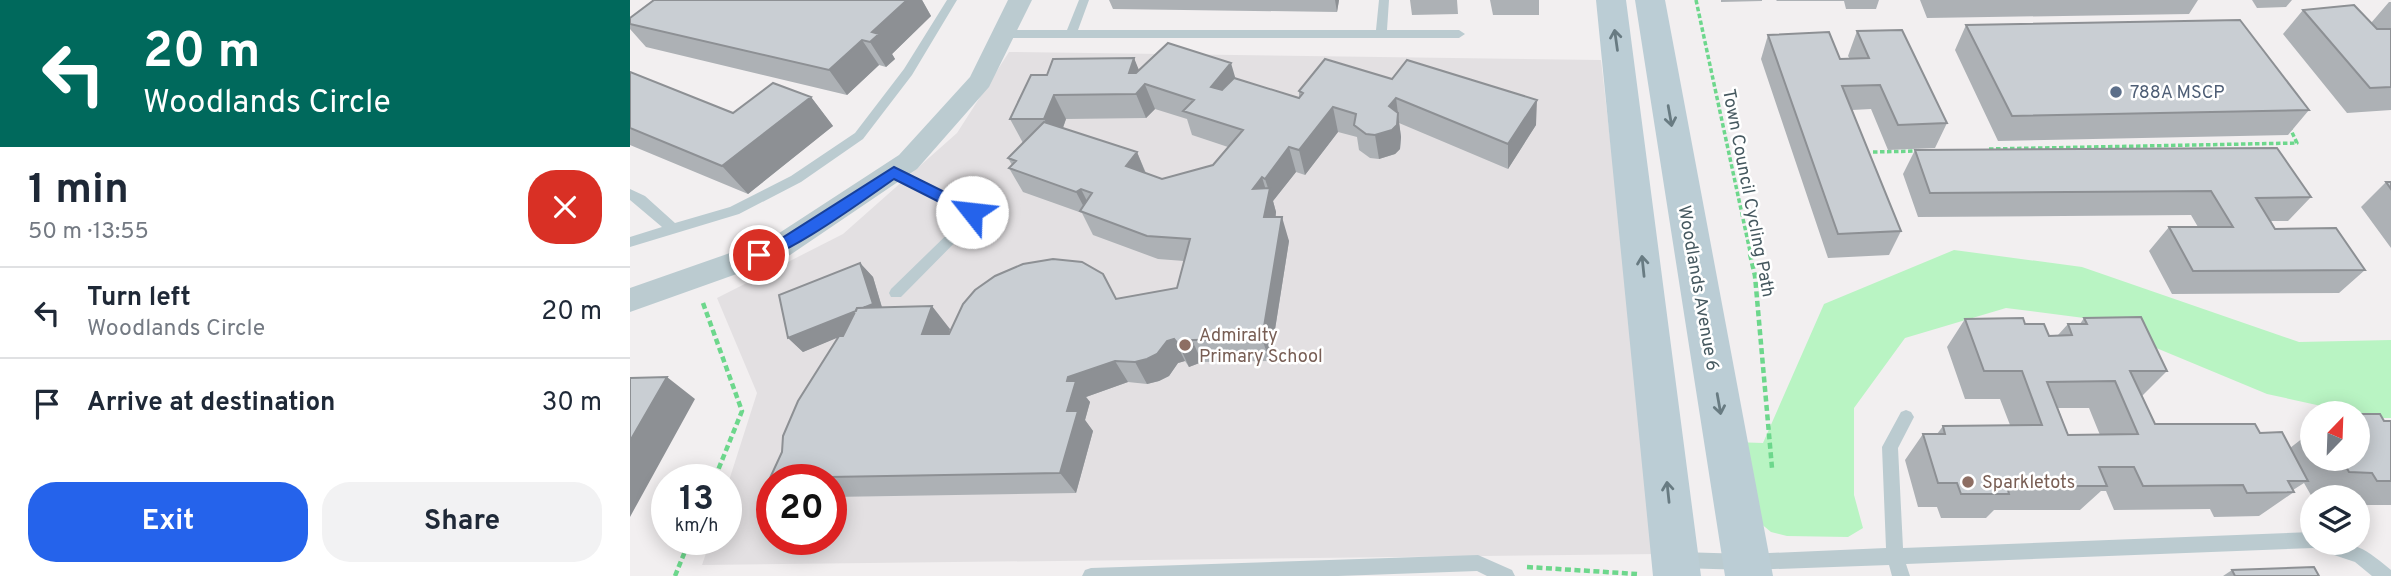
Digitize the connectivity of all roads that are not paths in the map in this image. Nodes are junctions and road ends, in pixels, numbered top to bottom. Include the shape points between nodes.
1 (952, 0) edge
2 (1020, 0) edge
3 (1084, 0) edge
4 (1384, 0) edge
5 (1611, 0) edge
6 (1650, 0) edge
7 (1005, 34) junction
8 (1459, 34) dead end
9 (1072, 35) junction
10 (1381, 36) junction
11 (894, 173) junction
12 (630, 194) edge
13 (673, 229) junction
14 (630, 242) edge
15 (896, 293) dead end
16 (630, 300) edge
17 (1906, 417) dead end
18 (2300, 540) edge
19 (2360, 555) edge
20 (1895, 556) junction
21 (1748, 569) edge
22 (1667, 570) edge
23 (1091, 576) edge
24 (1506, 576) edge
25 (1901, 576) edge
26 (2385, 576) edge

1 - 13 lane via 908,72 859,136 796,179 734,211
2 - 7 street
3 - 9 lane
4 - 10 lane
22 -> 5 street
6 -> 21 street, Woodlands Avenue 6
7 - 9 lane
7 - 11 street via 981,81
8 - 10 lane
9 - 10 lane
11 - 15 lane via 964,206 973,217
11 - 16 street via 780,247
12 - 13 lane
13 - 14 lane
17 - 20 lane via 1890,447
18 - 20 lane
19 - 26 lane
20 - 21 lane
20 - 25 lane
21 - 22 lane
23 - 24 lane via 1478,564

